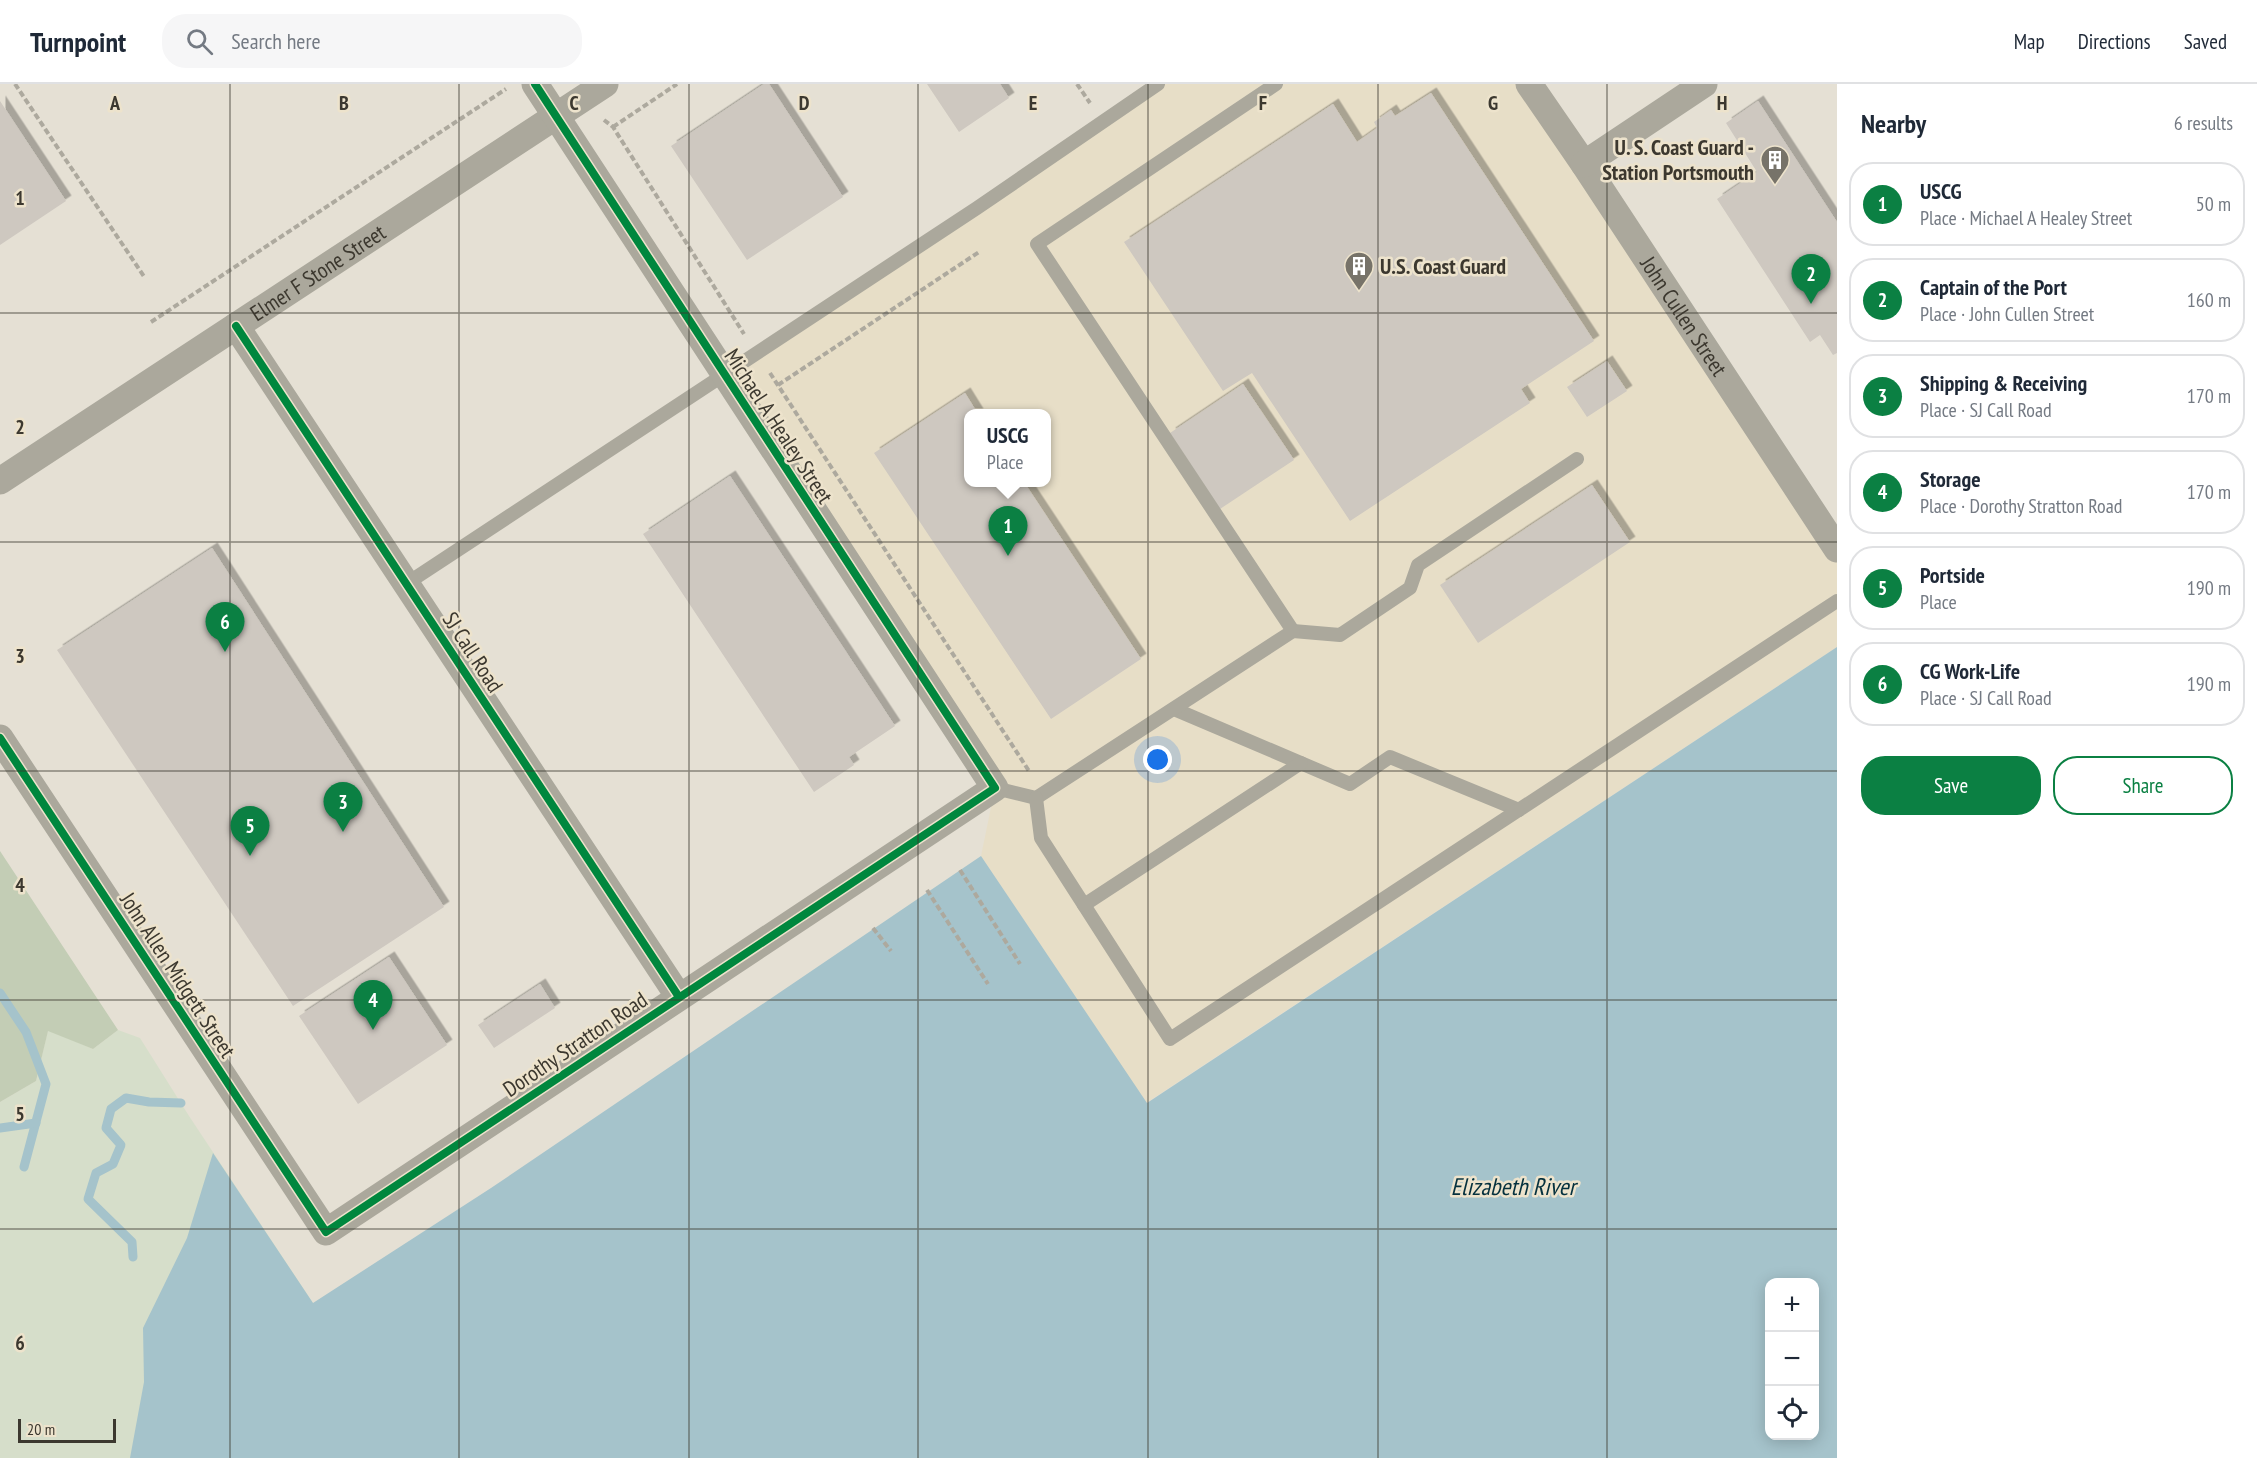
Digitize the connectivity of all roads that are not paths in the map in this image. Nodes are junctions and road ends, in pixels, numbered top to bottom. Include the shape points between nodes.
1 (605, 84) edge
2 (1158, 84) edge
3 (1276, 84) edge
4 (1529, 84) edge
5 (1704, 84) edge
6 (523, 85) edge
7 (556, 117) junction
8 (1584, 164) junction
9 (236, 326) junction
10 (724, 375) junction
11 (1577, 459) dead end
12 (0, 481) edge
13 (1837, 549) edge
14 (406, 584) junction
15 (1837, 601) edge
16 (1293, 631) junction
17 (1174, 709) junction
18 (0, 738) edge
19 (1301, 763) junction
20 (995, 788) junction
21 (1040, 796) junction
22 (1519, 810) junction
23 (1084, 905) junction
24 (679, 997) junction
25 (326, 1232) joint

1 - 7 street, Elmer F Stone Street
2 - 10 lane
3 - 16 lane via 1037,244
4 - 8 street, John Cullen Street
5 - 8 street
6 - 7 street, Michael A Healey Street
7 - 9 street, Elmer F Stone Street
7 - 10 street, Michael A Healey Street
8 - 13 street, John Cullen Street
9 - 12 street, Elmer F Stone Street
9 - 14 street, SJ Call Road
10 - 14 lane
10 - 20 street, Michael A Healey Street
11 - 16 lane via 1418,564 1410,588 1340,634
14 - 24 street, SJ Call Road
15 - 22 lane
16 - 17 lane
17 - 19 lane
17 - 21 lane
18 - 25 street, John Allen Midgett Street
19 - 22 lane via 1350,784 1390,757
19 - 23 lane
20 - 21 lane
20 - 24 street, Dorothy Stratton Road
21 - 23 lane via 1041,838
22 - 23 lane via 1170,1039
24 - 25 street, Dorothy Stratton Road

